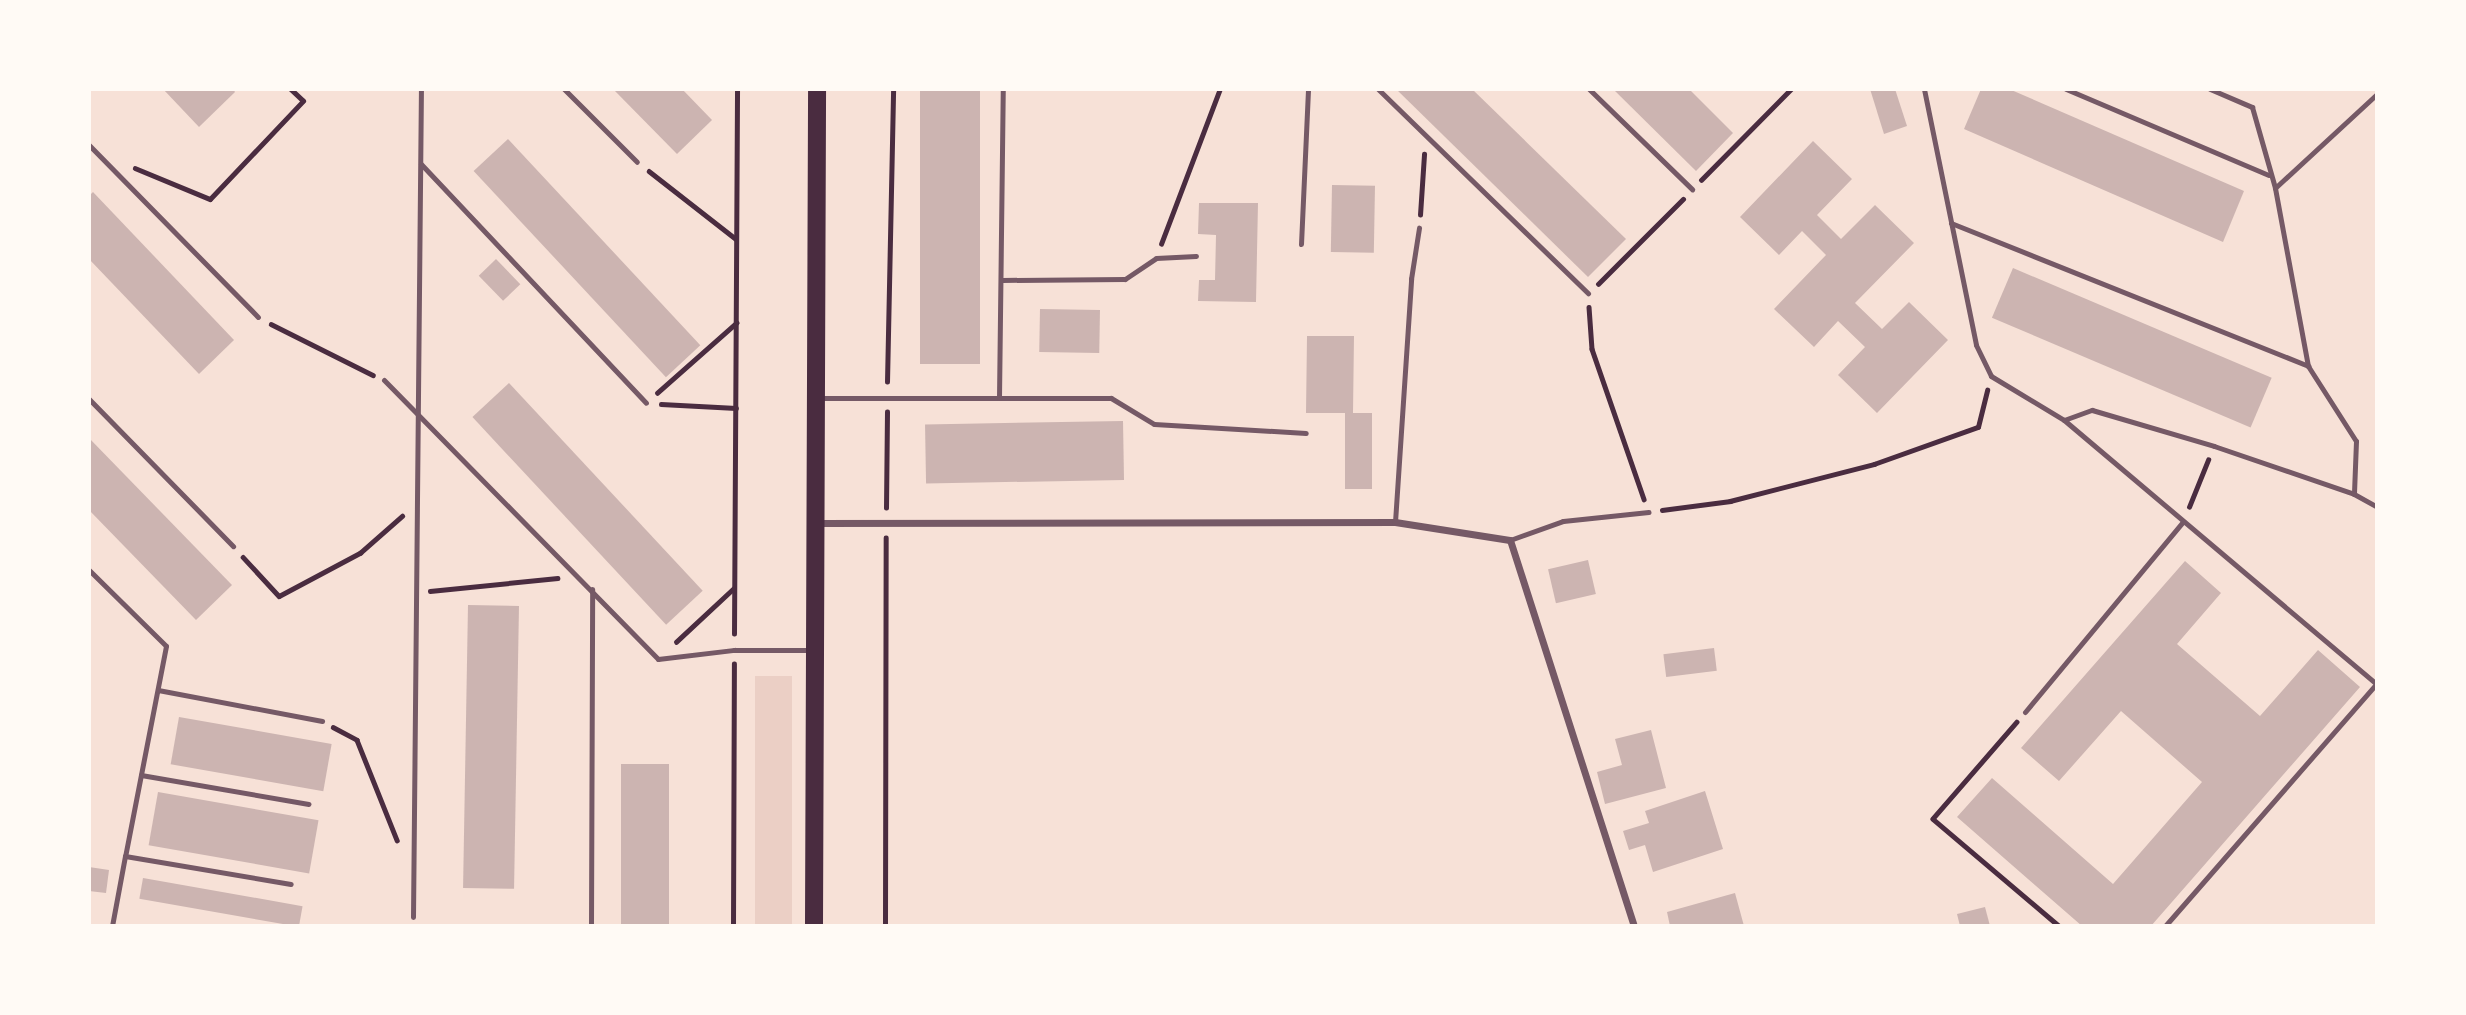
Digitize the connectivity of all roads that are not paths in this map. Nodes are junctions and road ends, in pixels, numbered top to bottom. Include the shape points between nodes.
1 (421, 89) edge
2 (564, 89) edge
3 (817, 89) edge
4 (1003, 89) edge
5 (1308, 89) edge
6 (1378, 89) edge
7 (1588, 89) edge
8 (1924, 89) edge
9 (2066, 89) edge
10 (2210, 89) edge
11 (2377, 94) edge
12 (89, 145) edge
13 (637, 162) road end
14 (421, 164) junction
15 (2269, 175) junction
16 (2274, 188) junction
17 (1692, 189) dead end
18 (1951, 223) junction
19 (1419, 228) road end
20 (1301, 244) dead end
21 (1196, 256) dead end
22 (1002, 280) junction
23 (1588, 293) road end
24 (258, 317) road end
25 (2308, 366) junction
26 (384, 380) road end
27 (816, 398) junction
28 (999, 398) junction
29 (89, 399) edge
30 (646, 403) road end
31 (417, 418) junction
32 (2063, 420) junction
33 (1306, 433) dead end
34 (2354, 494) junction
35 (2377, 508) edge
36 (1649, 512) road end
37 (1395, 522) junction
38 (2183, 522) junction
39 (815, 523) junction
40 (1510, 540) junction
41 (233, 546) road end
42 (89, 570) edge
43 (592, 588) junction
44 (815, 650) junction
45 (2376, 683) edge
46 (158, 690) junction
47 (2025, 712) road end
48 (322, 721) road end
49 (141, 775) junction
50 (309, 804) dead end
51 (125, 856) junction
52 (291, 884) dead end
53 (413, 917) dead end
54 (112, 926) edge
55 (591, 926) edge
56 (814, 926) edge
57 (1633, 926) edge
58 (2165, 926) edge

1 - 14 lane
2 - 13 lane
3 - 27 main road
4 - 22 lane
5 - 20 lane
6 - 23 lane
7 - 17 lane
8 - 18 lane
9 - 15 lane
10 - 15 lane via 2252,107
11 - 16 lane
12 - 24 lane
14 - 30 lane
14 - 31 lane
15 - 16 lane
16 - 25 lane
18 - 25 lane
18 - 32 lane via 1976,345 1991,376
19 - 37 lane via 1411,279
21 - 22 lane via 1156,258 1125,279
22 - 28 lane
25 - 34 lane via 2356,441
26 - 31 lane
27 - 28 lane
27 - 39 main road
28 - 33 lane via 1111,398 1154,424
29 - 41 lane
31 - 43 lane
31 - 53 lane
32 - 34 lane via 2092,410
32 - 38 lane
34 - 35 lane
36 - 40 lane via 1563,521
37 - 39 street
37 - 40 street
38 - 45 lane
38 - 47 lane
39 - 44 main road
40 - 57 street
42 - 46 lane via 166,646
43 - 44 lane via 658,659 734,650
43 - 55 lane
44 - 56 main road
45 - 58 lane
46 - 48 lane
46 - 49 lane
49 - 50 lane
49 - 51 lane
51 - 52 lane
51 - 54 lane

